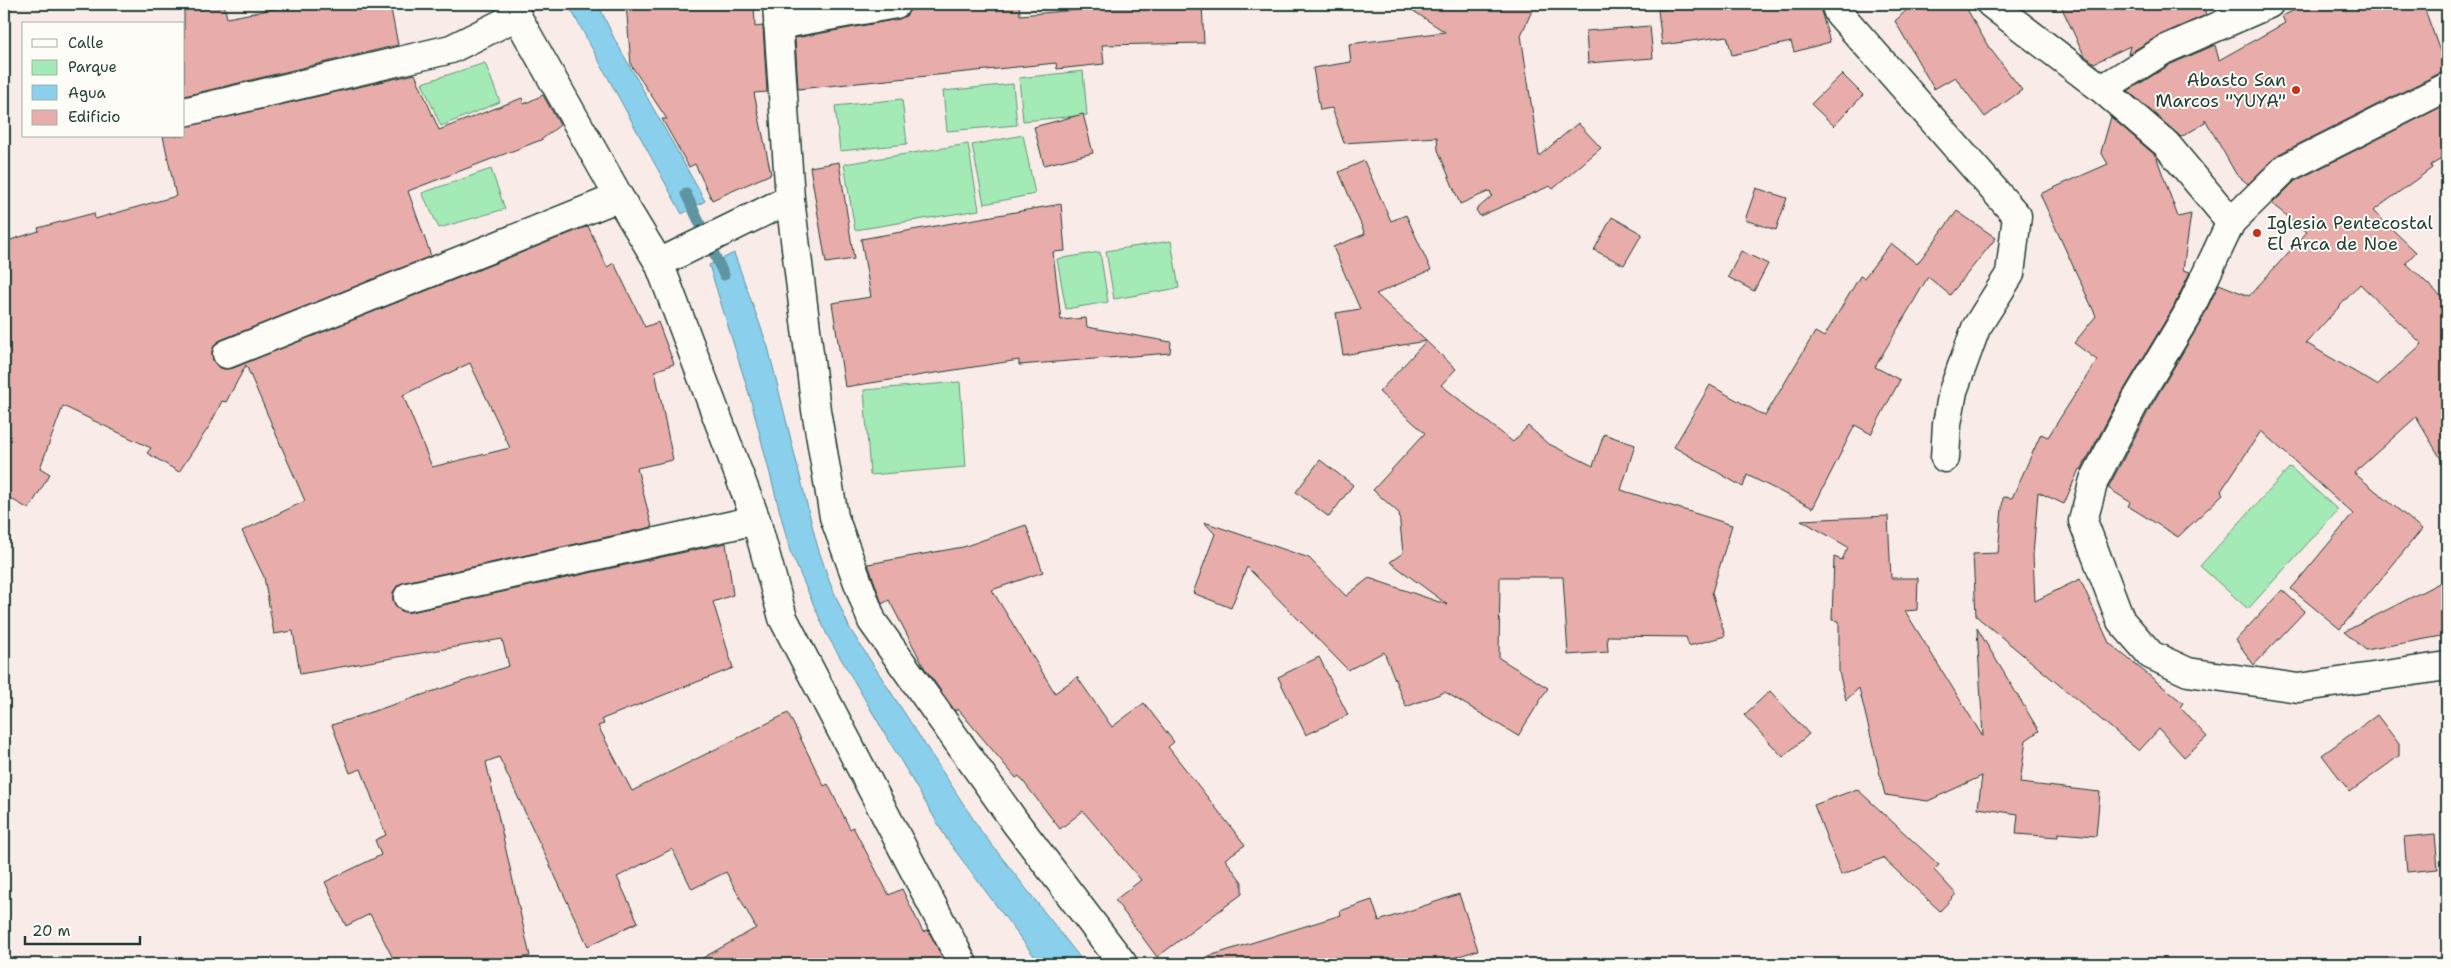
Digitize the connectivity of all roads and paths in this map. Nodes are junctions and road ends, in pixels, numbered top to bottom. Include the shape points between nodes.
1 (896, 4) edge
2 (1835, 4) edge
3 (1991, 4) edge
4 (2269, 4) edge
5 (514, 10) edge
6 (778, 15) edge
7 (2447, 87) edge
8 (2102, 90) junction
9 (185, 112) edge
10 (619, 197) junction
11 (790, 199) junction
12 (2231, 222) junction
13 (659, 263) junction
14 (227, 354) dead end
15 (1945, 458) dead end
16 (756, 520) junction
17 (408, 597) dead end
18 (2447, 666) edge
19 (963, 964) edge
20 (1123, 964) edge

1 - 6 street
2 - 15 street via 1838,12 2017,216 2010,274 1976,328 1953,391
3 - 8 street
4 - 8 street via 2164,50
5 - 9 street via 452,49
5 - 10 street
6 - 11 street
7 - 12 street via 2286,168
8 - 12 street via 2166,144
10 - 13 street
10 - 14 street
11 - 13 street
11 - 20 street via 816,410 834,516 872,621 1015,822
12 - 18 street via 2187,314 2094,480 2083,521 2121,621 2151,654 2188,672 2298,688
13 - 16 street
16 - 17 street
16 - 19 street via 783,618

